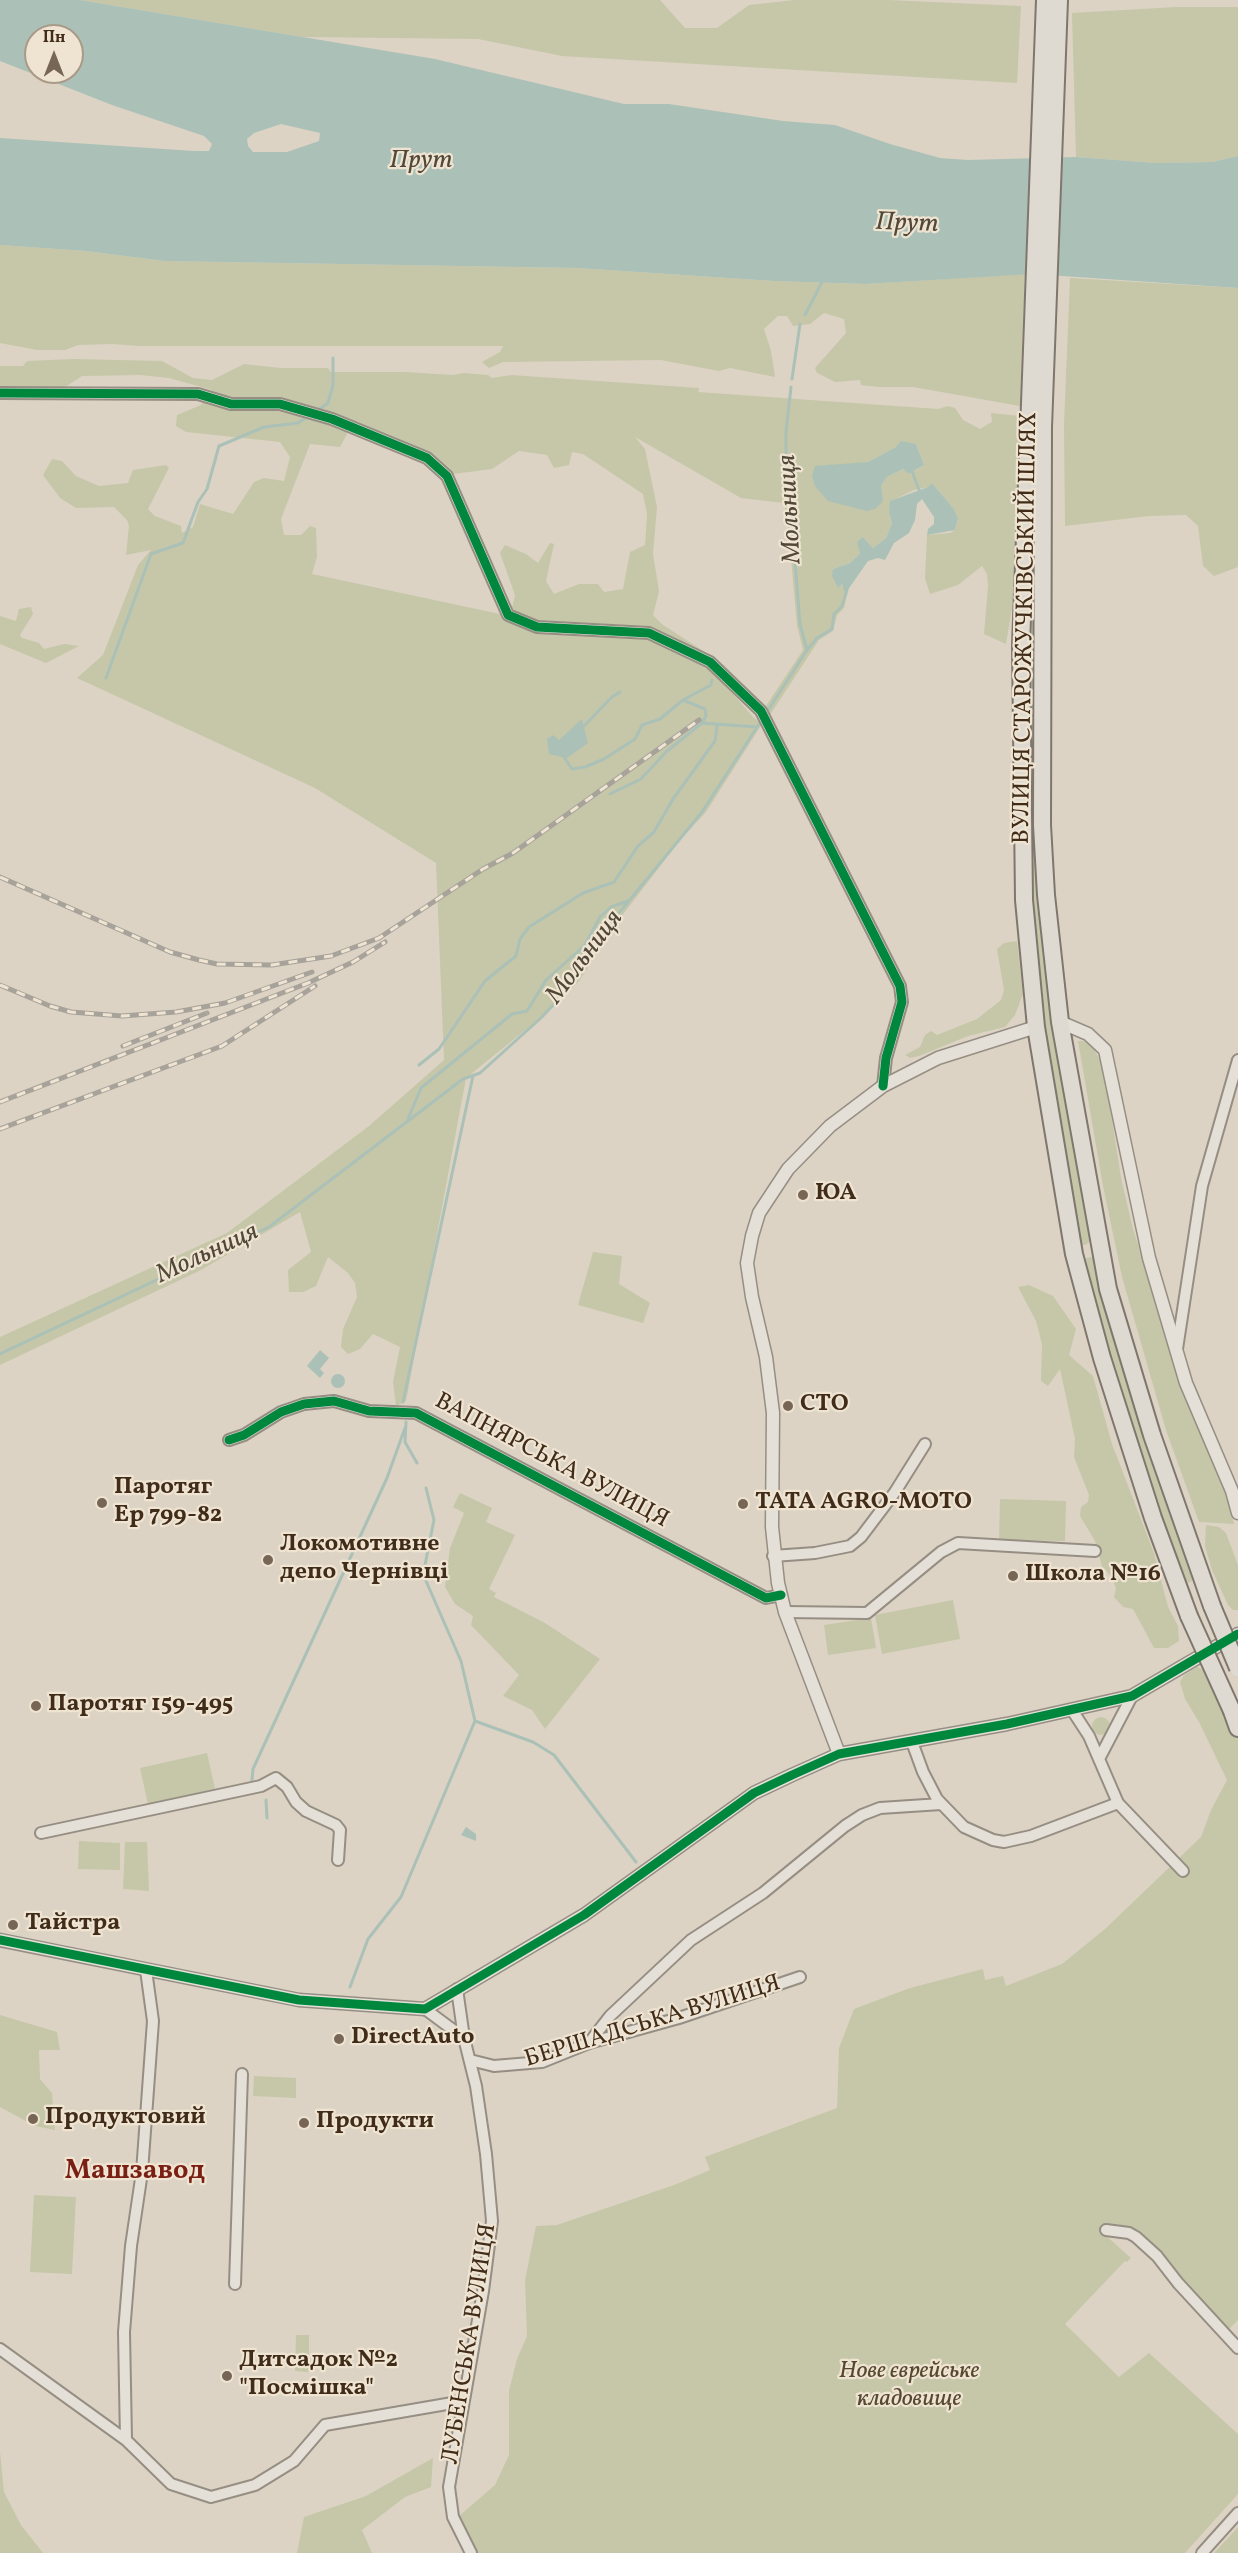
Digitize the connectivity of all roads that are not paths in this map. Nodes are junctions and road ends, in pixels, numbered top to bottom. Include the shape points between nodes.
1 (1045, 0) edge
2 (1059, 0) edge
3 (0, 393) edge
4 (1037, 423) junction
5 (1022, 825) junction
6 (1042, 825) junction
7 (1060, 1022) junction
8 (1036, 1027) junction
9 (1238, 1060) edge
10 (883, 1086) junction
11 (1099, 1249) junction
12 (1074, 1254) junction
13 (1177, 1350) junction
14 (229, 1440) dead end
15 (925, 1444) dead end
16 (1238, 1513) edge
17 (1095, 1551) dead end
18 (774, 1556) junction
19 (1204, 1588) junction
20 (781, 1595) junction
21 (1182, 1596) junction
22 (785, 1612) junction
23 (1238, 1634) edge
24 (1238, 1668) edge
25 (1132, 1696) junction
26 (1072, 1710) junction
27 (1238, 1728) edge
28 (912, 1742) junction
29 (839, 1754) junction
30 (1099, 1759) junction
31 (1119, 1803) junction
32 (941, 1804) junction
33 (41, 1833) dead end
34 (338, 1860) dead end
35 (1183, 1871) dead end
36 (0, 1940) edge
37 (146, 1970) junction
38 (800, 1977) dead end
39 (458, 1989) junction
40 (425, 2009) junction
41 (464, 2038) junction
42 (589, 2043) junction
43 (470, 2060) junction
44 (242, 2074) dead end
45 (1106, 2230) dead end
46 (235, 2284) dead end
47 (1238, 2348) edge
48 (0, 2349) edge
49 (464, 2401) junction
50 (126, 2440) junction
51 (1238, 2513) edge
52 (471, 2553) edge
53 (1202, 2553) edge

1 - 4 main road, ВУЛИЦЯ СТАРОЖУЧКІВСЬКИЙ ШЛЯХ
2 - 4 main road, ВУЛИЦЯ СТАРОЖУЧКІВСЬКИЙ ШЛЯХ
3 - 10 street via 198,394 231,404 280,404 332,419 427,458 447,476 508,615 537,627 649,633 710,662 761,711 900,986 902,1002 886,1058
4 - 5 main road, ВУЛИЦЯ СТАРОЖУЧКІВСЬКИЙ ШЛЯХ via 1021,645
4 - 6 main road, ВУЛИЦЯ СТАРОЖУЧКІВСЬКИЙ ШЛЯХ
5 - 6 main road
5 - 8 main road, ВУЛИЦЯ СТАРОЖУЧКІВСЬКИЙ ШЛЯХ via 1024,900
6 - 7 main road, ВУЛИЦЯ СТАРОЖУЧКІВСЬКИЙ ШЛЯХ
7 - 11 main road, ВУЛИЦЯ СТАРОЖУЧКІВСЬКИЙ ШЛЯХ
7 - 13 street via 1088,1034 1105,1050 1149,1258
8 - 10 street via 938,1058
8 - 12 main road, ВУЛИЦЯ СТАРОЖУЧКІВСЬКИЙ ШЛЯХ
9 - 13 street via 1202,1186
10 - 18 street via 830,1126 788,1170 759,1213 752,1236 747,1263 773,1413
11 - 12 main road
11 - 19 main road, ВУЛИЦЯ СТАРОЖУЧКІВСЬКИЙ ШЛЯХ via 1139,1394
12 - 21 main road, ВУЛИЦЯ СТАРОЖУЧКІВСЬКИЙ ШЛЯХ via 1102,1358
13 - 16 street via 1186,1383
14 - 20 street, ВАПНЯРСЬКА ВУЛИЦЯ via 304,1404 334,1401 374,1412 416,1413 766,1598
15 - 18 street via 895,1492 850,1546 815,1554
17 - 22 street via 958,1543 941,1552 867,1613
18 - 20 street
19 - 21 main road
19 - 24 main road, ВУЛИЦЯ СТАРОЖУЧКІВСЬКИЙ ШЛЯХ, bridge
20 - 22 street
21 - 27 main road, ВУЛИЦЯ СТАРОЖУЧКІВСЬКИЙ ШЛЯХ, bridge
22 - 29 street
23 - 25 street
25 - 26 street
25 - 30 street
26 - 28 street
26 - 30 street
28 - 29 street
28 - 32 street
29 - 39 street via 754,1792 584,1915
30 - 31 street
31 - 32 street via 1004,1842 972,1833
31 - 35 street
32 - 42 street via 880,1809 844,1826 763,1893 691,1940 610,2016
33 - 34 street via 261,1786 276,1778 306,1811 340,1830
36 - 37 street
37 - 40 street via 299,2000
37 - 50 street via 153,2021 142,2172 130,2246 124,2332
38 - 42 street, БЕРШАДСЬКА ВУЛИЦЯ via 679,2018
39 - 40 street
39 - 41 street, ЛУБЕНСЬКА ВУЛИЦЯ
40 - 41 street
41 - 43 street, ЛУБЕНСЬКА ВУЛИЦЯ
42 - 43 street, БЕРШАДСЬКА ВУЛИЦЯ via 524,2065 494,2066
43 - 49 street, ЛУБЕНСЬКА ВУЛИЦЯ via 486,2154 492,2221
44 - 46 street
45 - 47 street via 1129,2233 1158,2256
48 - 50 street
49 - 50 street via 325,2425 294,2461 255,2485 211,2497 171,2484
49 - 52 street, ЛУБЕНСЬКА ВУЛИЦЯ via 449,2502
51 - 53 street

